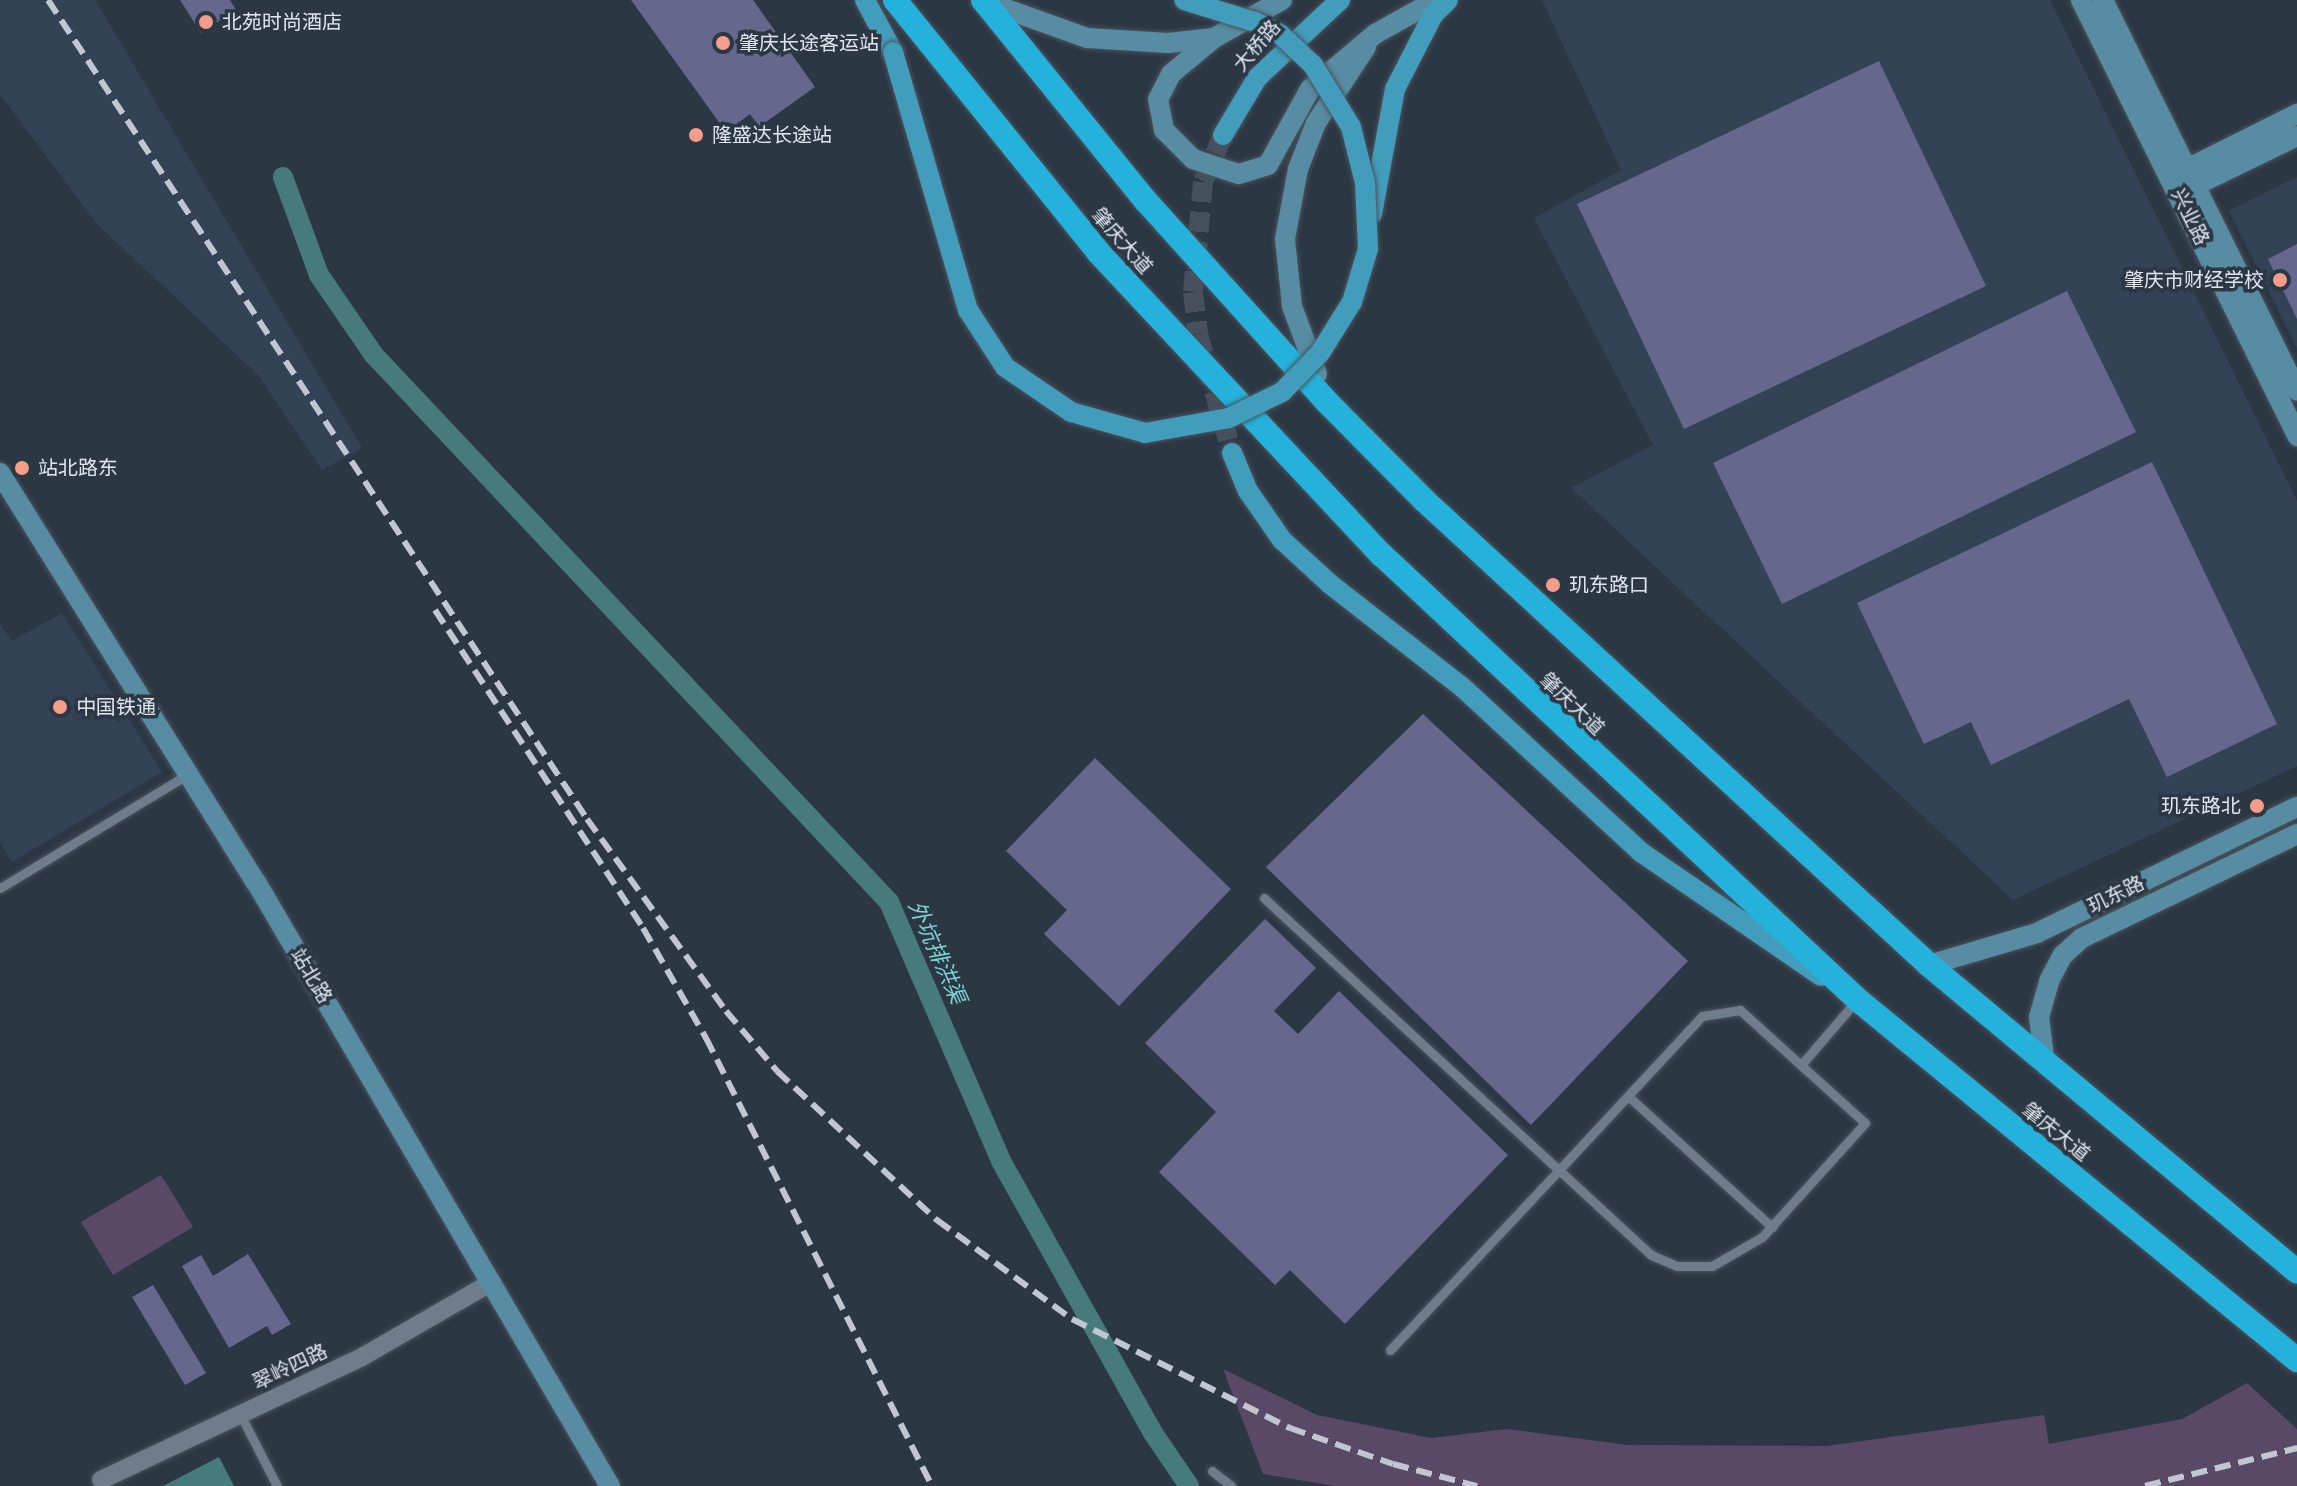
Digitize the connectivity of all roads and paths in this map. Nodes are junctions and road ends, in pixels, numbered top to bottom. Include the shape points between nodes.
1 (865, 0) edge
2 (895, 0) edge
3 (984, 0) edge
4 (1184, 0) edge
5 (1282, 0) edge
6 (1340, 0) edge
7 (1436, 0) edge
8 (1448, 0) edge
9 (2081, 0) edge
10 (2103, 0) edge
11 (1375, 34) junction
12 (1214, 38) junction
13 (2297, 114) edge
14 (1223, 135) tunnel mouth
15 (2297, 136) edge
16 (2183, 181) junction
17 (1368, 249) junction
18 (2297, 391) edge
19 (1327, 402) junction
20 (2297, 436) edge
21 (1232, 453) tunnel mouth
22 (0, 473) edge
23 (188, 774) junction
24 (2297, 807) edge
25 (2297, 834) edge
26 (0, 888) edge
27 (1264, 898) dead end
28 (1929, 965) junction
29 (1858, 1000) junction
30 (2045, 1064) junction
31 (1801, 1065) junction
32 (1628, 1096) junction
33 (1559, 1170) junction
34 (1772, 1227) junction
35 (2297, 1272) edge
36 (492, 1282) junction
37 (1390, 1350) dead end
38 (2297, 1360) edge
39 (240, 1414) junction
40 (1212, 1471) dead end
41 (94, 1483) edge
42 (277, 1486) edge
43 (610, 1486) edge
44 (1231, 1486) edge

1 - 17 main road, bridge via 893,52 968,310 1005,367 1071,412 1145,433 1229,418 1282,392 1320,353 1352,302
2 - 29 highway, 肇庆大道 via 1098,252 1382,555
3 - 12 street via 1087,38 1168,43
3 - 19 highway via 1146,201
4 - 17 main road, bridge via 1280,34 1313,65 1351,127 1365,183
5 - 12 street
6 - 14 main road, 大桥路 via 1257,78
7 - 11 street
8 - 17 main road, bridge via 1433,15 1395,89
9 - 16 street, 兴业路
10 - 16 street, 兴业路
11 - 12 street via 1310,89 1268,165 1239,174 1193,159 1164,130 1158,99 1171,74
11 - 19 street via 1316,123 1298,169 1285,239 1292,306
13 - 16 street
15 - 16 street
16 - 18 street, 兴业路
16 - 20 street, 兴业路
19 - 28 highway via 1690,749
21 - 29 main road via 1248,491 1282,540 1330,584 1462,687 1642,853
22 - 23 street, 站北路
23 - 26 lane
23 - 36 street, 站北路
24 - 28 street, 玑东路 via 2037,933
25 - 30 street, 玑东路 via 2082,938 2063,955 2039,1017
27 - 33 lane
28 - 30 highway
29 - 31 lane
29 - 38 highway, 肇庆大道
30 - 35 highway
31 - 32 lane via 1740,1010 1702,1016
31 - 34 lane via 1865,1123
32 - 33 lane
32 - 34 lane
33 - 34 lane via 1651,1255 1677,1266 1712,1266
33 - 37 lane
36 - 39 street, 翠岭四路 via 362,1357
36 - 43 street, 站北路
39 - 41 street, 翠岭四路
39 - 42 lane
40 - 44 lane

